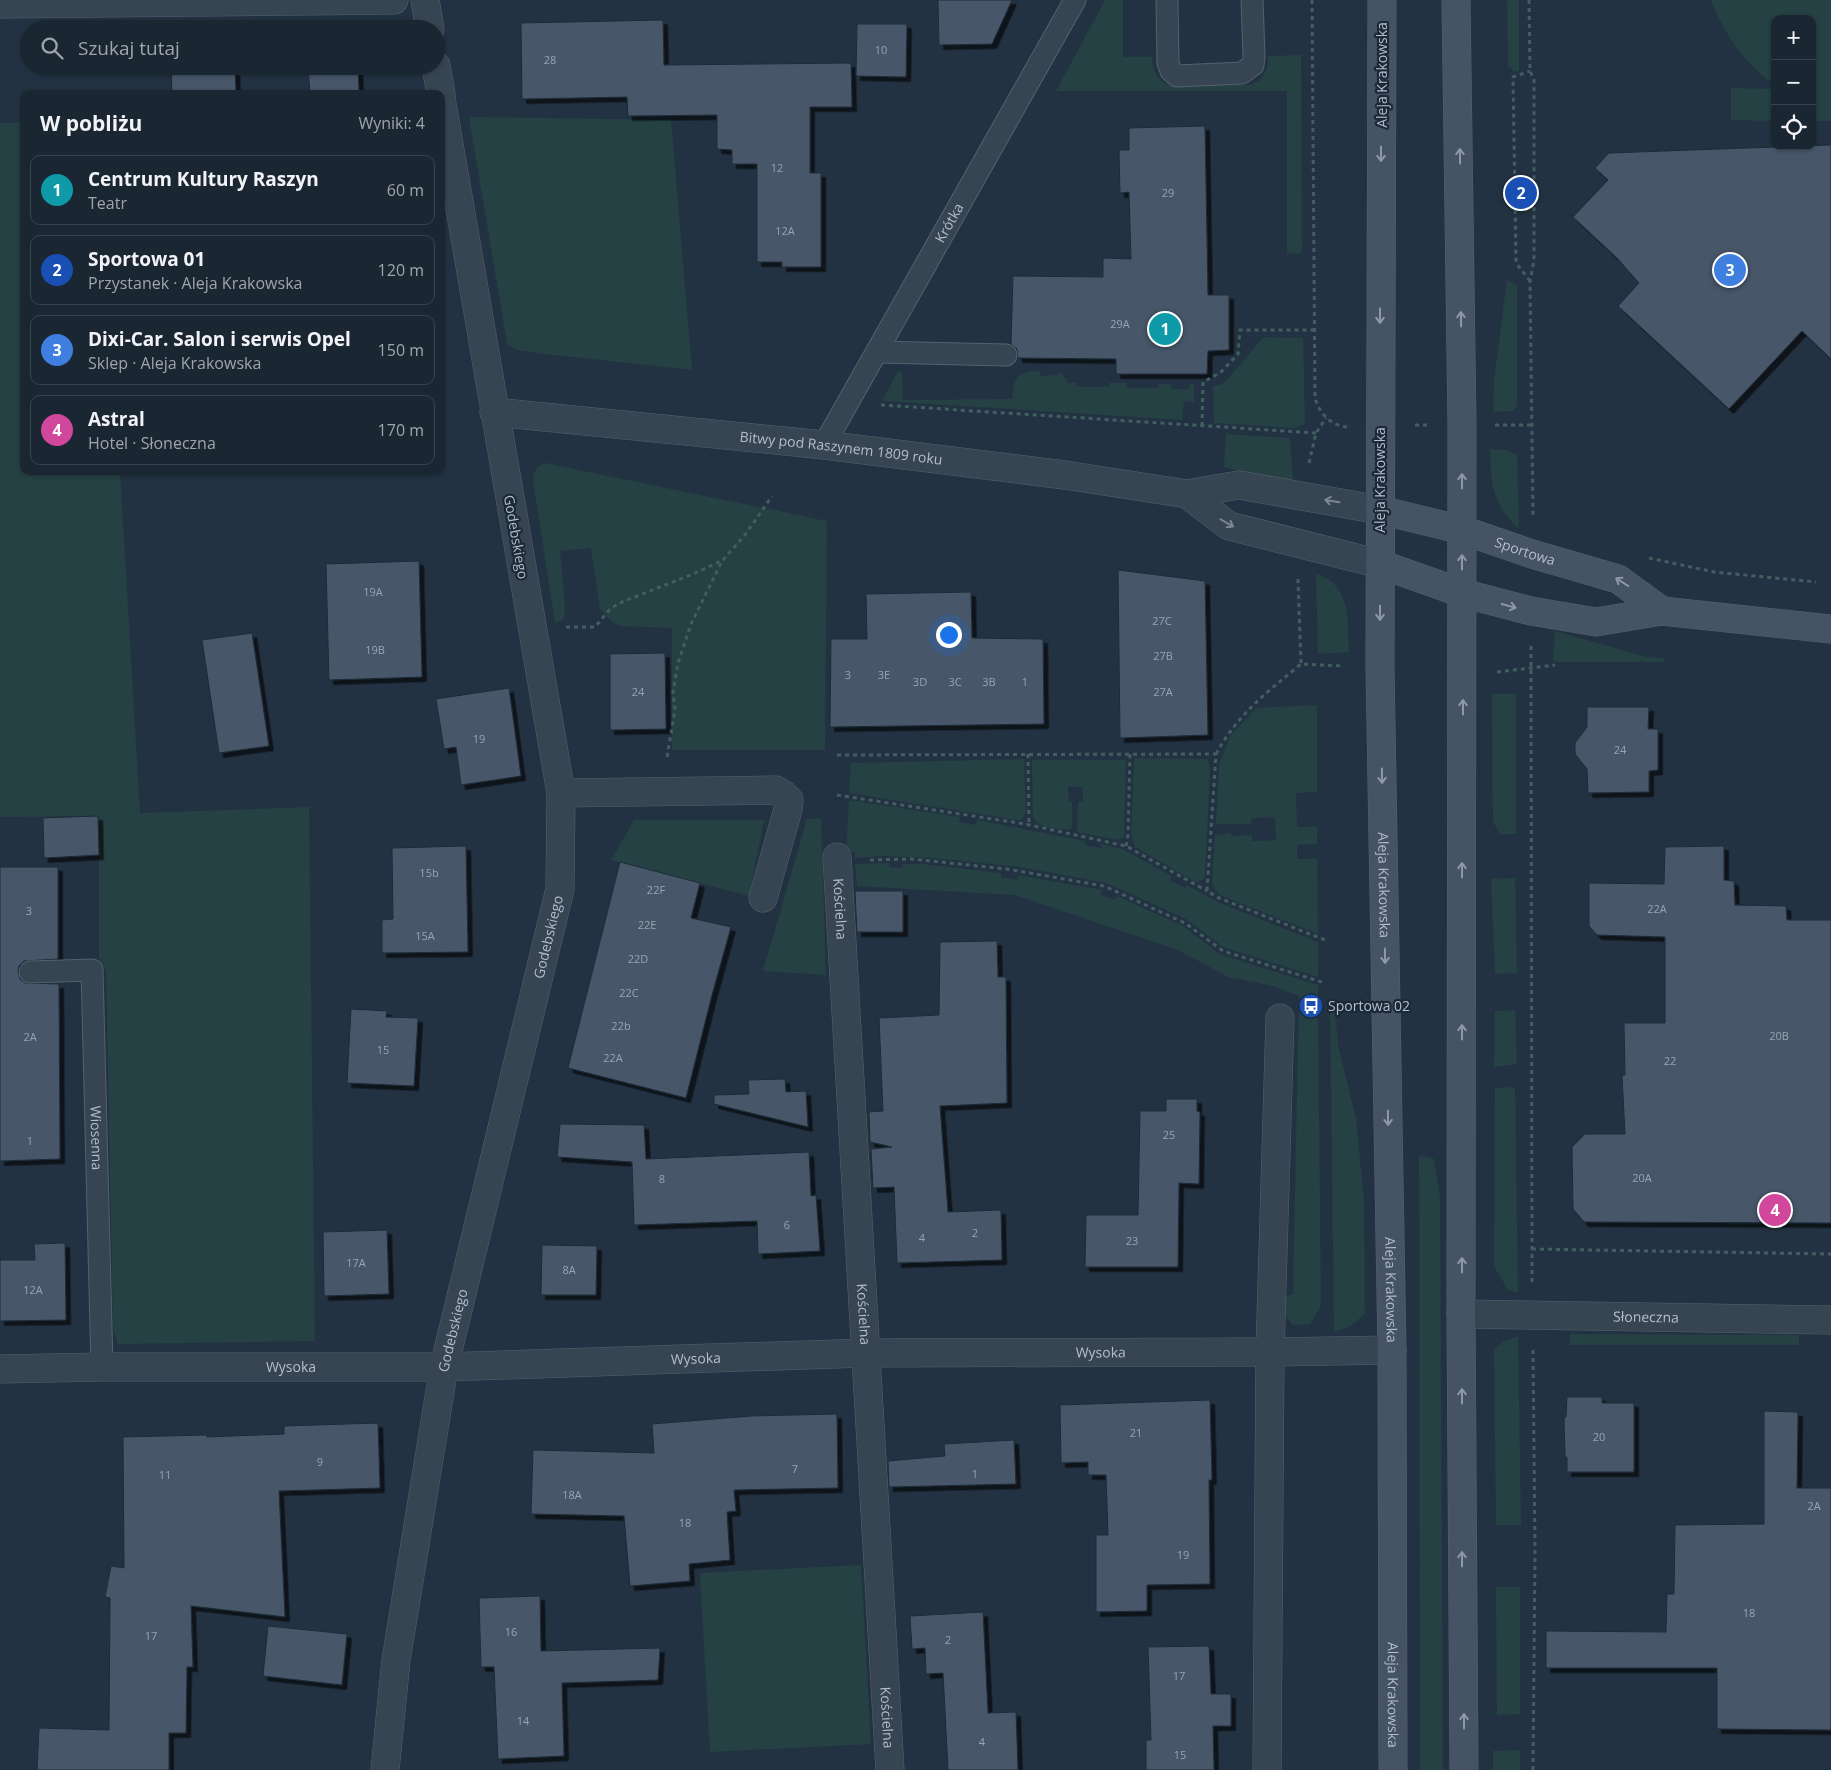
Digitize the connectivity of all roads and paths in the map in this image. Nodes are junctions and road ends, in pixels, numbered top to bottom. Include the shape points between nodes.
1 (394, 0) edge
2 (425, 0) edge
3 (1075, 0) edge
4 (1167, 0) edge
5 (1252, 0) edge
6 (1312, 0) edge
7 (1382, 0) edge
8 (1456, 0) edge
9 (1529, 0) edge
10 (0, 4) edge
11 (428, 20) edge
12 (1530, 71) junction
13 (437, 75) edge
14 (439, 90) edge
15 (445, 122) edge
16 (1530, 282) junction
17 (1315, 330) junction
18 (877, 352) junction
19 (1006, 355) dead end
20 (876, 405) dead end
21 (494, 412) junction
22 (1326, 418) junction
23 (1462, 425) junction
24 (1532, 425) junction
25 (1202, 426) junction
26 (1380, 426) junction
27 (1316, 433) junction
28 (824, 445) junction
29 (1308, 469) dead end
30 (1187, 494) junction
31 (772, 496) dead end
32 (1380, 510) junction
33 (1533, 518) dead end
34 (1462, 530) junction
35 (1646, 557) dead end
36 (722, 560) junction
37 (1380, 564) junction
38 (1298, 576) dead end
39 (1816, 582) dead end
40 (1462, 593) junction
41 (1662, 610) junction
42 (561, 627) dead end
43 (1831, 629) edge
44 (1531, 642) dead end
45 (1301, 664) junction
46 (1555, 665) dead end
47 (1344, 666) dead end
48 (1530, 668) junction
49 (1496, 672) dead end
50 (1028, 754) junction
51 (1130, 754) junction
52 (1216, 754) junction
53 (837, 755) dead end
54 (667, 758) dead end
55 (561, 793) junction
56 (837, 795) dead end
57 (1029, 825) junction
58 (1126, 846) junction
59 (837, 861) joint
60 (1207, 891) junction
61 (763, 898) dead end
62 (1325, 940) dead end
63 (30, 972) dead end
64 (1325, 983) dead end
65 (1280, 1018) dead end
66 (1532, 1249) junction
67 (1831, 1254) edge
68 (1532, 1287) dead end
69 (1461, 1314) junction
70 (1831, 1320) edge
71 (1533, 1342) dead end
72 (1392, 1350) junction
73 (1270, 1352) junction
74 (865, 1353) junction
75 (444, 1366) junction
76 (102, 1367) junction
77 (0, 1369) edge
78 (385, 1770) edge
79 (890, 1770) edge
80 (1268, 1770) edge
81 (1394, 1770) edge
82 (1464, 1770) edge
83 (1533, 1770) edge

1 - 10 street
2 - 11 street
3 - 18 lane, Krótka
4 - 5 lane via 1168,63 1177,76 1242,73 1253,65
6 - 17 path
7 -> 26 main road, Aleja Krakowska
23 -> 8 main road
9 - 12 path
12 - 16 path via 1534,80 1534,260
12 - 16 path via 1513,77 1516,263
13 - 14 street
15 - 21 street, Godebskiego
16 - 24 path
17 - 22 path via 1315,398
17 - 25 path via 1240,330 1238,354 1220,373 1202,382
18 - 19 lane
18 - 28 lane, Krótka
20 - 25 path
21 - 28 street, Bitwy pod Raszynem 1809 roku
21 - 55 street, Godebskiego
22 - 26 path via 1341,427
22 - 27 path
23 - 24 path
23 - 26 path
34 -> 23 main road
24 - 33 path
25 - 27 path
26 - 32 main road, Aleja Krakowska
27 - 29 path
28 - 30 street, Bitwy pod Raszynem 1809 roku via 1065,475
32 -> 30 street, Bitwy pod Raszynem 1809 roku via 1239,485
30 -> 37 street, Bitwy pod Raszynem 1809 roku via 1229,526
31 - 36 path via 745,535
32 - 34 main road, Sportowa
32 - 37 main road, Aleja Krakowska
40 -> 34 main road
41 -> 34 main road, Sportowa via 1618,578
35 - 39 path via 1714,572
36 - 42 path via 622,602 611,608 595,627
36 - 54 path via 678,663 673,692 673,728
37 - 40 main road, Sportowa
37 -> 72 main road, Aleja Krakowska
38 - 45 path
40 -> 41 main road, Sportowa via 1531,611 1596,622
69 -> 40 main road
41 - 43 main road, Sportowa
44 - 48 path
45 - 47 path
45 - 52 path via 1251,706 1227,734
46 - 48 path
48 - 49 path
48 - 66 path
50 - 51 path
50 - 53 path
50 - 57 path
51 - 52 path
51 - 58 path
52 - 60 path
55 - 61 street via 776,790 789,800 788,809
55 - 75 street, Godebskiego via 560,889
56 - 57 path
57 - 58 path
58 - 60 path
59 - 64 path via 912,859 1104,886 1185,923 1223,951
59 - 74 street, Kościelna
60 - 62 path
63 - 76 lane, Wiosenna via 92,970
65 - 73 street
66 - 67 path
66 - 68 path
69 - 70 street, Słoneczna
82 -> 69 main road
71 - 83 path
72 - 73 street, Wysoka
72 - 81 main road, Aleja Krakowska
73 - 74 street, Wysoka
73 - 80 street
74 - 75 street, Wysoka
74 - 79 street, Kościelna
75 - 76 street, Wysoka
75 - 78 street, Godebskiego via 396,1660
76 - 77 street, Wysoka

